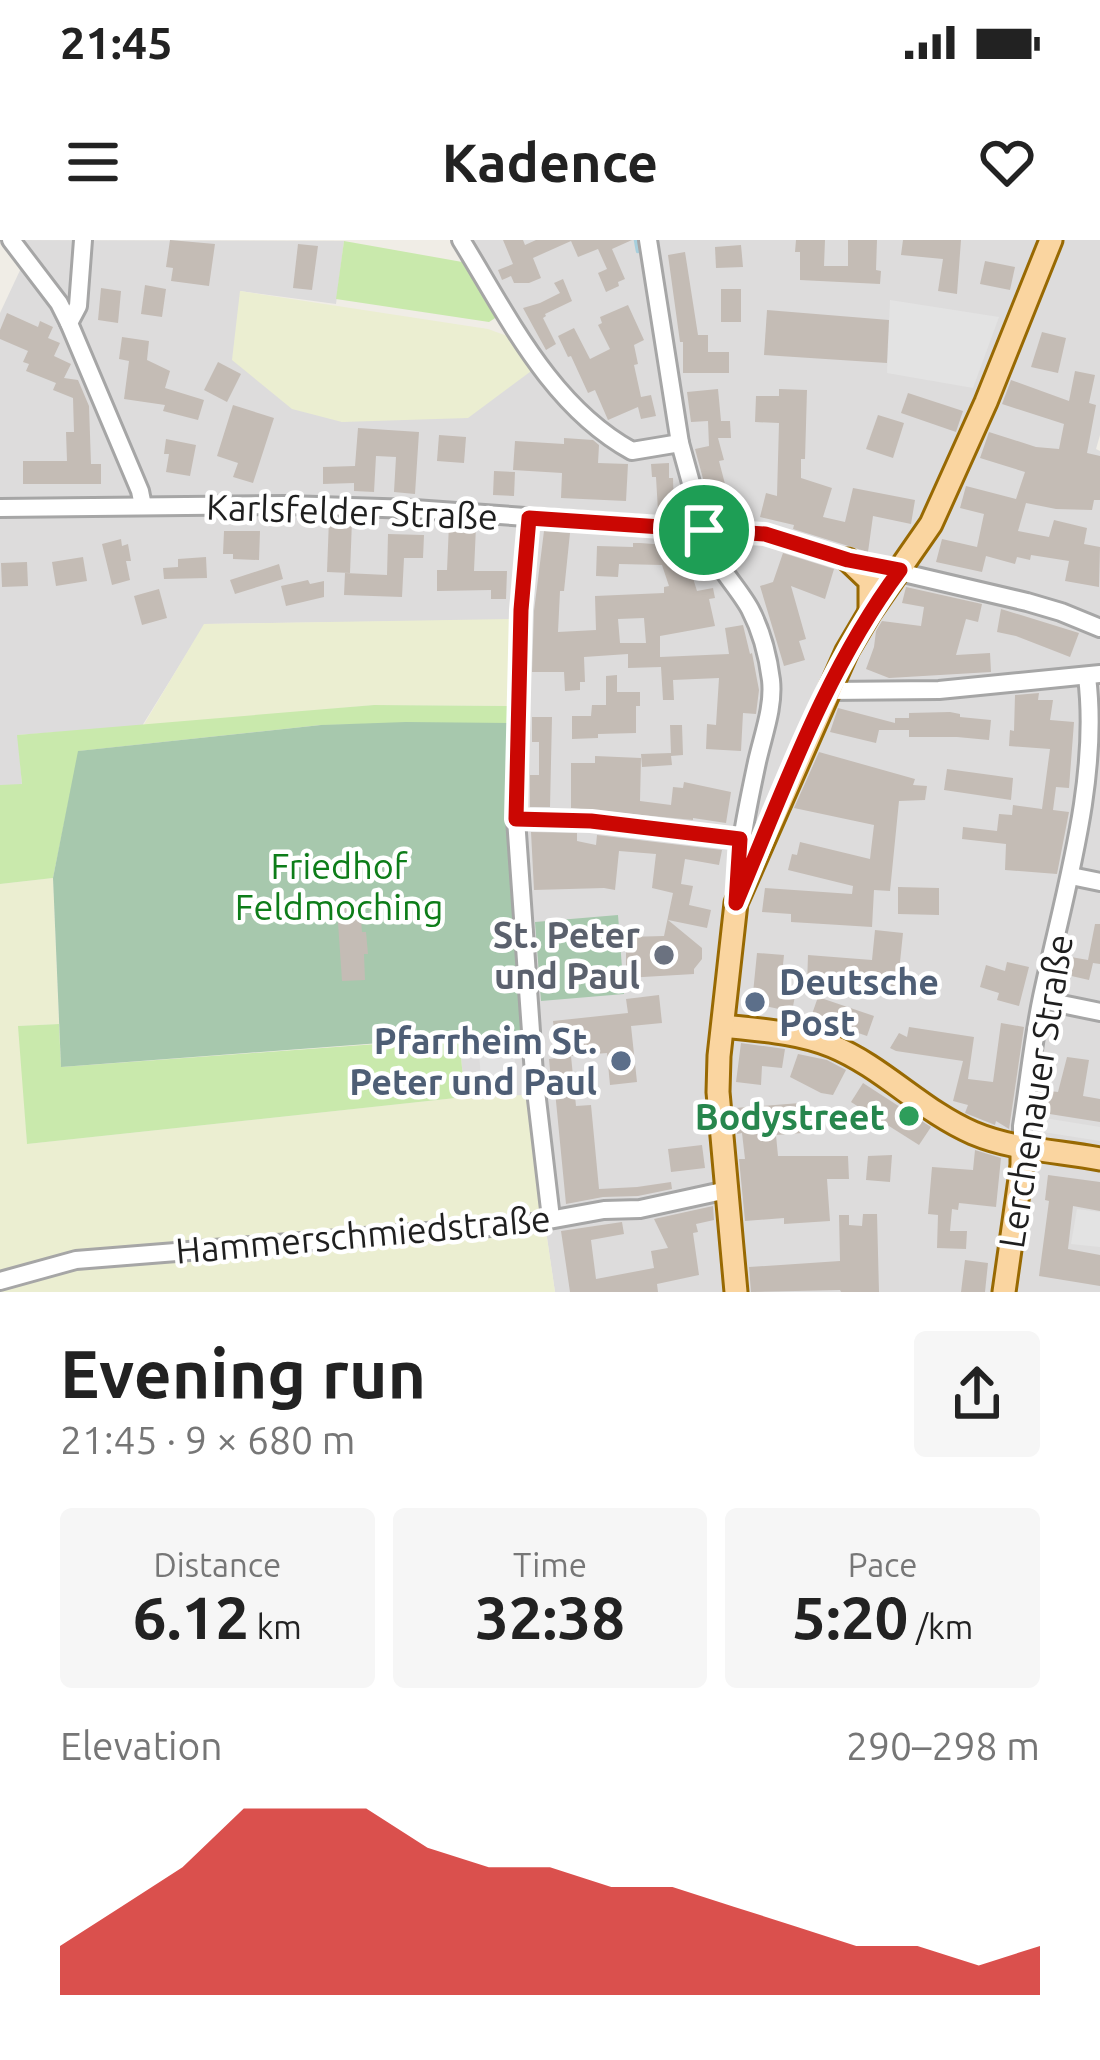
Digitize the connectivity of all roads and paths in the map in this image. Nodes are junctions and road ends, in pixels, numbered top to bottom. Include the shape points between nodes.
1 (10, 240) edge
2 (83, 240) edge
3 (461, 240) edge
4 (648, 240) edge
5 (1051, 240) edge
6 (69, 323) junction
7 (680, 443) junction
8 (143, 506) junction
9 (0, 508) edge
10 (529, 518) junction
11 (704, 530) junction
12 (848, 560) junction
13 (900, 570) junction
14 (870, 612) junction
15 (1100, 628) edge
16 (1094, 675) edge
17 (827, 691) junction
18 (516, 819) junction
19 (740, 839) junction
20 (1071, 876) junction
21 (1100, 882) edge
22 (736, 903) junction
23 (1042, 1000) junction
24 (1100, 1012) edge
25 (723, 1026) junction
26 (1022, 1146) junction
27 (1100, 1159) edge
28 (727, 1190) junction
29 (551, 1218) junction
30 (0, 1281) edge
31 (736, 1292) edge
32 (1004, 1292) edge

1 - 6 street
2 - 6 street via 78,306
3 - 7 street via 512,328 578,410 632,451
4 - 7 street
5 - 13 main road via 953,475
6 - 8 street
7 - 11 street
8 - 9 street, Karlsfelder Straße
8 - 10 street, Karlsfelder Straße
10 - 11 street, Karlsfelder Straße
10 - 18 street
11 - 12 street, Karlsfelder Straße via 765,534
11 - 19 street via 704,542 752,612 771,682
12 - 13 street, Karlsfelder Straße
12 - 14 main road via 868,576
13 - 14 main road
13 - 15 street, Karlsfelder Straße
14 - 17 main road
16 - 17 street
16 - 20 street, Lerchenauer Straße via 1088,782
17 - 22 main road
18 - 19 street
18 - 29 street
19 - 22 street
20 - 21 street
20 - 23 street, Lerchenauer Straße
22 - 25 main road
23 - 24 street
23 - 26 street, Lerchenauer Straße
25 - 26 main road via 834,1046 952,1122
25 - 28 main road via 718,1092
26 - 27 main road
26 - 32 main road, Lerchenauer Straße
28 - 29 street, Hammerschmiedstraße
28 - 31 main road
29 - 30 street, Hammerschmiedstraße via 76,1260

